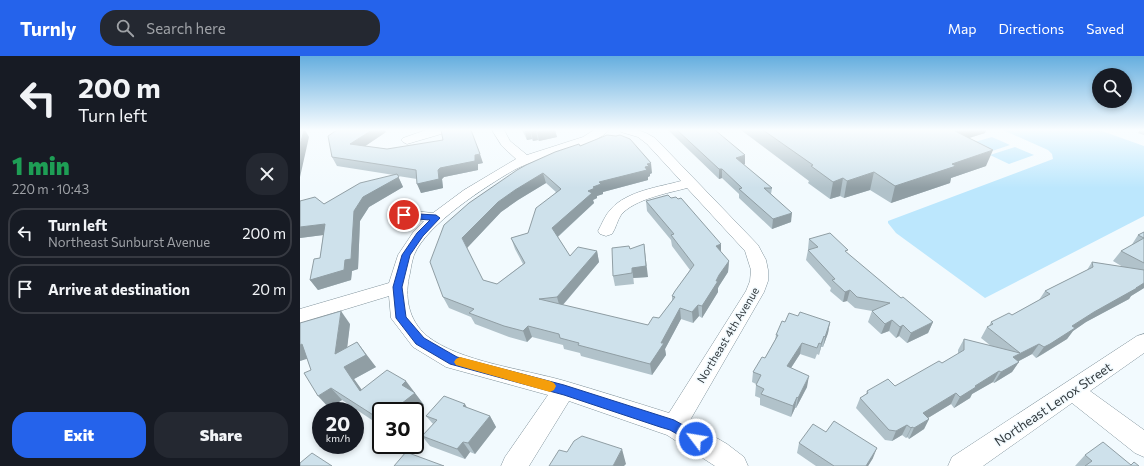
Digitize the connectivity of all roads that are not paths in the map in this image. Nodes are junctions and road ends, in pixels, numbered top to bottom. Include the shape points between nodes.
1 (511, 149) edge
2 (557, 149) edge
3 (659, 149) edge
4 (525, 160) junction
5 (691, 182) junction
6 (404, 215) dead end
7 (436, 218) junction
8 (606, 231) dead end
9 (397, 287) junction
10 (300, 316) edge
11 (1144, 342) edge
12 (564, 390) junction
13 (1073, 391) junction
14 (674, 426) junction
15 (1144, 445) edge
16 (514, 466) edge
17 (735, 466) edge
18 (961, 466) edge

1 - 4 street
2 - 4 street
3 - 5 street, Northeast 4th Avenue
4 - 7 street via 469,193
5 - 8 street via 627,203 616,211
5 - 14 street, Northeast 4th Avenue via 752,249 759,263 760,272 755,292
6 - 7 street
7 - 9 street via 420,234 406,255
9 - 10 street
9 - 12 street via 401,318 420,341 454,361
11 - 13 street, Northeast Lenox Street
12 - 14 street
12 - 16 street
13 - 15 street
13 - 18 street, Northeast Lenox Street
14 - 17 street via 718,452

